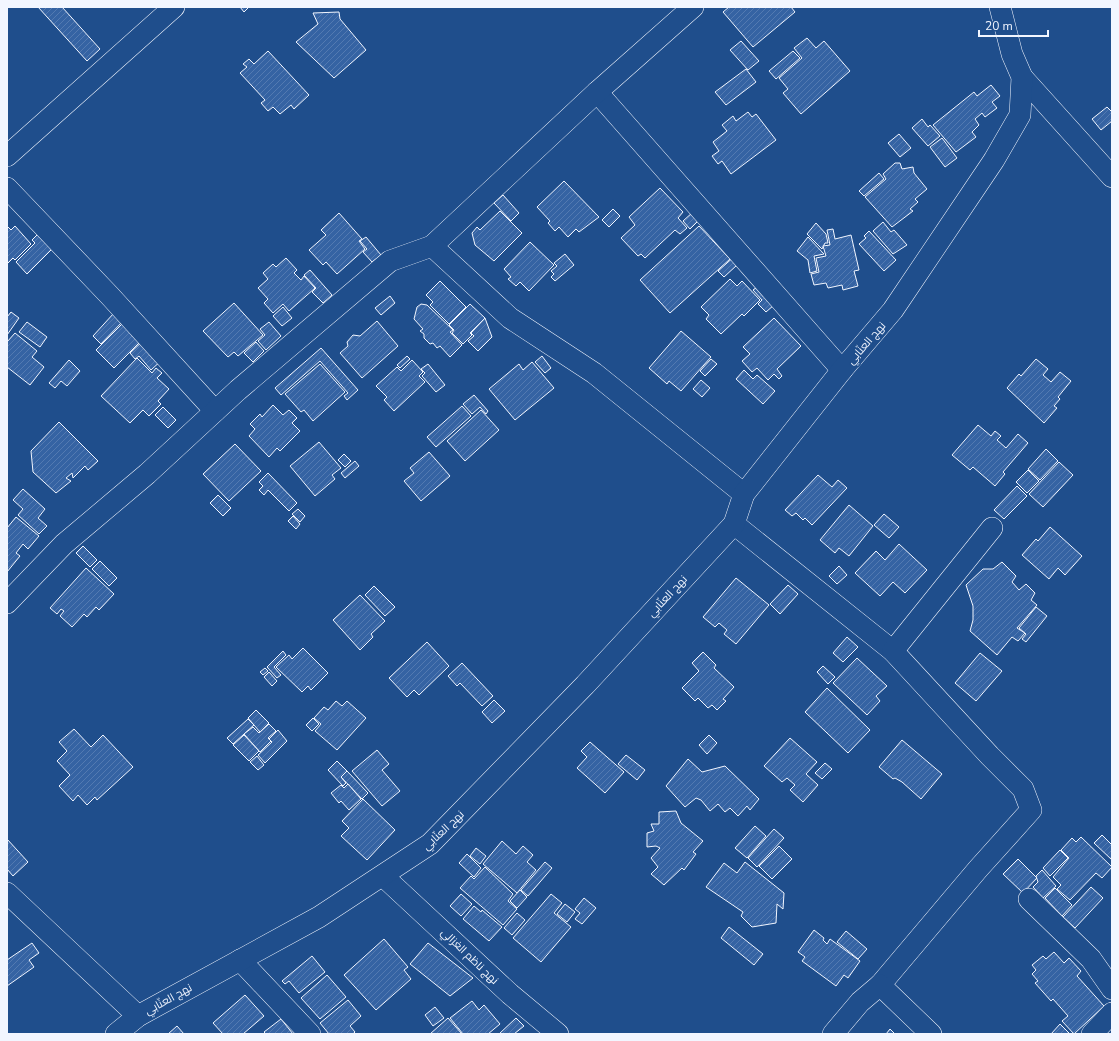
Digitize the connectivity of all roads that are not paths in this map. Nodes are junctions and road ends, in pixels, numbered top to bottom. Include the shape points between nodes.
1 (174, 7) edge
2 (693, 7) edge
3 (1000, 7) edge
4 (1022, 76) junction
5 (597, 92) junction
6 (7, 156) edge
7 (1112, 177) edge
8 (7, 188) edge
9 (432, 246) junction
10 (842, 370) junction
11 (215, 411) junction
12 (744, 494) junction
13 (734, 524) junction
14 (992, 528) dead end
15 (7, 604) edge
16 (893, 651) junction
17 (383, 876) junction
18 (7, 893) edge
19 (1029, 898) dead end
20 (240, 960) junction
21 (880, 985) junction
22 (1112, 989) edge
23 (1112, 1013) edge
24 (138, 1016) junction
25 (116, 1034) edge
26 (310, 1034) edge
27 (558, 1034) edge
28 (833, 1034) edge
29 (931, 1034) edge
30 (1092, 1034) edge

1 - 6 street
2 - 5 street
3 - 4 street, نهج العنّابي via 1012,54
4 - 7 street
4 - 10 street, نهج العنّابي via 1020,115 994,160 893,310
5 - 9 street
5 - 10 street
8 - 11 street
9 - 11 street via 390,262
9 - 12 street via 510,318 594,373
10 - 12 street, نهج العنّابي
11 - 15 street via 148,474 64,544
12 - 13 street, نهج العنّابي
13 - 16 street
13 - 17 street, نهج العنّابي via 492,782 430,844
14 - 16 street
16 - 21 street via 1023,789 1031,810
17 - 20 street, نهج العنّابي via 318,917
17 - 27 street, نهج ناظم الغزالي via 510,994
18 - 24 street
19 - 22 street via 1091,959
20 - 24 street, نهج العنّابي
20 - 26 street
21 - 28 street via 860,1002
21 - 29 street
23 - 30 street
24 - 25 street, نهج العنّابي

